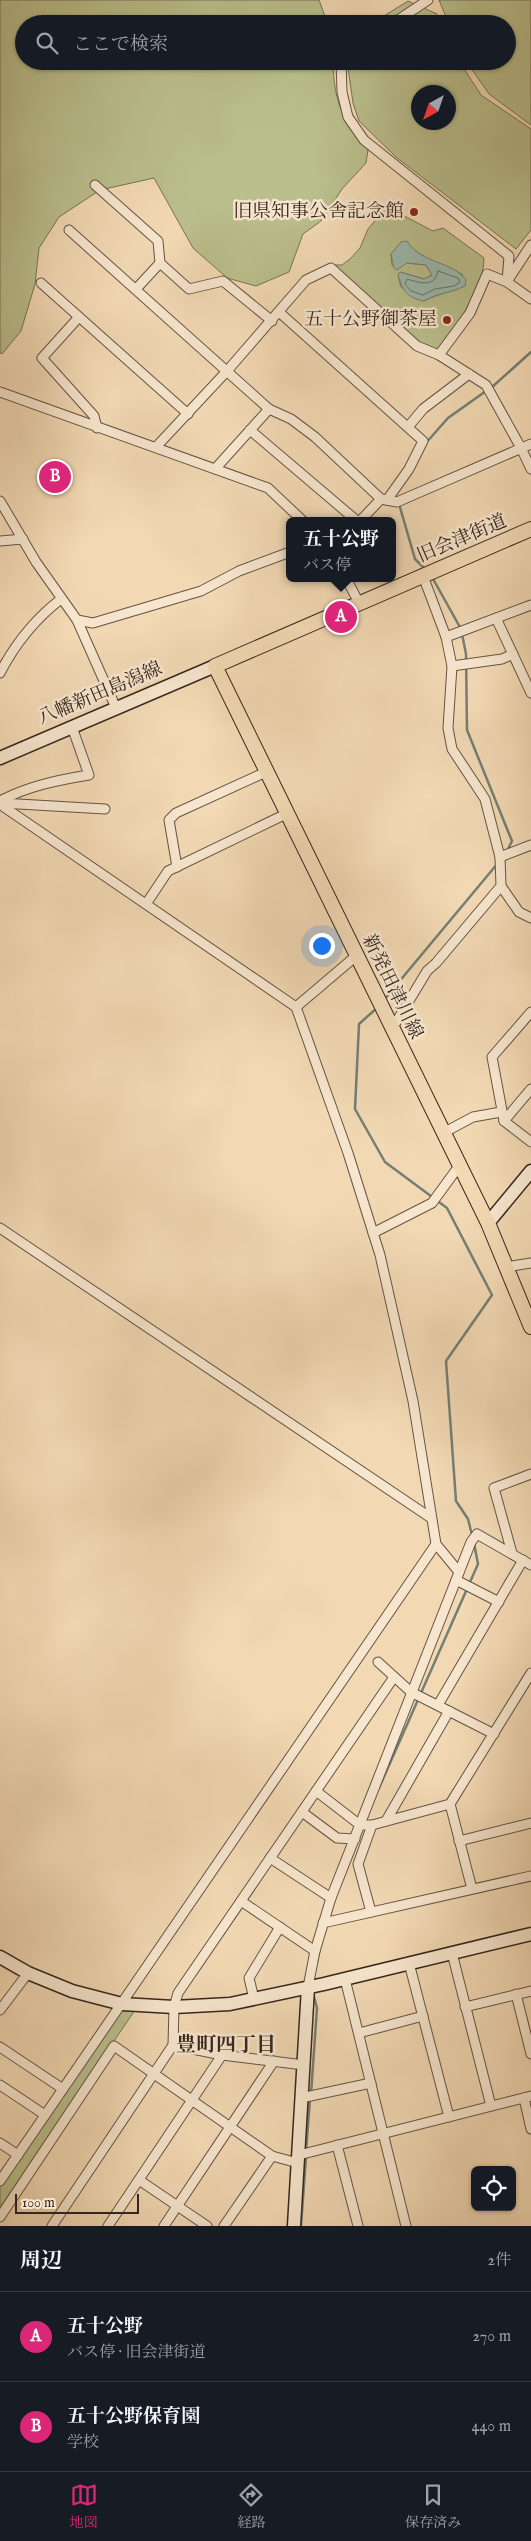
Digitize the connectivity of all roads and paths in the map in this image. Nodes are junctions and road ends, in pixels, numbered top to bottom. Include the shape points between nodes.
1 (428, 0) edge
2 (406, 15) edge
3 (341, 70) edge
4 (95, 185) dead end
5 (69, 230) dead end
6 (531, 245) edge
7 (160, 263) junction
8 (507, 282) junction
9 (41, 283) dead end
10 (136, 289) junction
11 (531, 298) edge
12 (279, 312) junction
13 (79, 317) junction
14 (272, 321) junction
15 (438, 355) junction
16 (227, 371) junction
17 (469, 374) junction
18 (0, 392) edge
19 (269, 409) junction
20 (188, 414) junction
21 (408, 427) junction
22 (97, 428) junction
23 (250, 430) junction
24 (531, 444) edge
25 (156, 447) junction
26 (522, 448) junction
27 (215, 469) junction
28 (531, 469) edge
29 (384, 499) junction
30 (0, 501) edge
31 (300, 517) edge
32 (354, 517) edge
33 (364, 517) edge
34 (531, 529) edge
35 (23, 539) junction
36 (0, 541) edge
37 (286, 553) edge
38 (423, 576) junction
39 (348, 582) edge
40 (61, 599) junction
41 (359, 603) junction
42 (530, 608) edge
43 (496, 618) junction
44 (77, 620) junction
45 (446, 638) junction
46 (513, 654) junction
47 (215, 666) junction
48 (452, 666) junction
49 (0, 673) edge
50 (531, 693) edge
51 (116, 708) junction
52 (72, 727) junction
53 (0, 758) edge
54 (266, 772) junction
55 (0, 802) edge
56 (105, 809) dead end
57 (286, 814) junction
58 (531, 845) edge
59 (500, 857) junction
60 (177, 867) junction
61 (502, 886) junction
62 (146, 904) junction
63 (531, 917) edge
64 (356, 956) junction
65 (296, 1007) junction
66 (531, 1012) edge
67 (392, 1030) junction
68 (531, 1089) edge
69 (501, 1112) junction
70 (504, 1121) junction
71 (443, 1133) junction
72 (531, 1142) edge
73 (459, 1166) junction
74 (531, 1171) edge
75 (488, 1223) junction
76 (0, 1228) edge
77 (373, 1233) junction
78 (531, 1262) edge
79 (506, 1267) junction
80 (531, 1327) edge
81 (531, 1474) edge
82 (431, 1518) junction
83 (436, 1544) junction
84 (512, 1553) junction
85 (527, 1563) edge
86 (458, 1576) junction
87 (499, 1602) junction
88 (378, 1662) dead end
89 (531, 1673) edge
90 (394, 1677) junction
91 (411, 1692) junction
92 (438, 1705) junction
93 (449, 1711) junction
94 (494, 1734) junction
95 (316, 1791) junction
96 (450, 1804) junction
97 (302, 1812) junction
98 (386, 1821) junction
99 (531, 1824) edge
100 (360, 1825) junction
101 (372, 1825) junction
102 (354, 1839) junction
103 (459, 1840) junction
104 (270, 1858) junction
105 (531, 1876) edge
106 (472, 1889) junction
107 (331, 1898) junction
108 (241, 1901) junction
109 (371, 1912) junction
110 (324, 1923) junction
111 (280, 1927) junction
112 (531, 1934) edge
113 (315, 1951) junction
114 (452, 1953) junction
115 (0, 1958) edge
116 (409, 1964) junction
117 (28, 1973) junction
118 (345, 1979) junction
119 (308, 1987) junction
120 (531, 1991) edge
121 (516, 1994) junction
122 (254, 1999) junction
123 (122, 2004) junction
124 (174, 2007) junction
125 (465, 2007) junction
126 (0, 2010) edge
127 (423, 2016) junction
128 (359, 2033) junction
129 (173, 2045) junction
130 (0, 2047) edge
131 (222, 2054) junction
132 (531, 2054) edge
133 (274, 2061) junction
134 (304, 2065) junction
135 (153, 2073) junction
136 (371, 2083) junction
137 (0, 2085) edge
138 (63, 2089) junction
139 (527, 2097) edge
140 (302, 2098) junction
141 (193, 2100) junction
142 (491, 2106) junction
143 (45, 2115) junction
144 (449, 2117) junction
145 (231, 2127) junction
146 (531, 2129) edge
147 (384, 2133) junction
148 (0, 2143) edge
149 (337, 2145) junction
150 (18, 2155) junction
151 (272, 2156) junction
152 (298, 2159) junction
153 (139, 2180) junction
154 (0, 2181) edge
155 (178, 2206) junction
156 (0, 2217) edge
157 (52, 2226) edge
158 (108, 2226) edge
159 (164, 2226) edge
160 (208, 2226) edge
161 (224, 2226) edge
162 (294, 2226) edge
163 (358, 2226) edge
164 (406, 2226) edge

1 - 2 street
3 - 8 street via 348,117 364,140 509,256
4 - 7 street via 158,241
5 - 10 street
6 - 8 street
7 - 10 street
7 - 14 street via 189,289 223,281
8 - 11 street
8 - 15 street via 487,274 470,313
9 - 13 street
10 - 16 street
12 - 14 street
12 - 15 street via 306,280 331,268 417,346
12 - 21 street
13 - 20 street
13 - 22 street via 42,358 94,416
14 - 16 street
15 - 17 street
16 - 19 street
16 - 20 street
17 - 21 street via 423,409
17 - 26 street via 486,385
18 - 22 street
19 - 23 street
19 - 29 street via 291,419 315,437
20 - 25 street
21 - 29 street via 424,441 409,469
22 - 25 street
23 - 27 street
23 - 32 street
24 - 26 street
25 - 27 street
26 - 28 street
26 - 29 street via 397,502
27 - 31 street via 268,488
29 - 33 street
30 - 35 street
34 - 38 main road, 旧会津街道
35 - 36 street
35 - 40 street
37 - 44 street via 239,571 201,591 93,623
38 - 41 main road, 旧会津街道
38 - 45 street
39 - 41 street
40 - 44 street
40 - 49 street via 43,613 11,653
41 - 47 main road, 旧会津街道
42 - 43 street
43 - 45 street
43 - 46 street
44 - 51 street
45 - 48 street
46 - 48 street
46 - 50 street
47 - 51 street, 八幡新田島潟線
47 - 54 main road, 新発田津川線
48 - 59 street via 448,728 452,749 485,799
51 - 52 street, 八幡新田島潟線
52 - 53 street, 八幡新田島潟線
52 - 55 street via 89,775 49,782
54 - 57 main road, 新発田津川線
54 - 60 street via 176,813 169,820
55 - 56 street
55 - 62 street
57 - 60 street
57 - 64 main road, 新発田津川線
58 - 59 street
59 - 61 street
60 - 62 street via 168,872
61 - 63 street via 519,912
61 - 67 street via 427,971
62 - 65 street
64 - 65 street
64 - 67 main road, 新発田津川線
65 - 77 street
66 - 69 street via 492,1057
67 - 71 main road, 新発田津川線
68 - 70 street
69 - 70 street
69 - 71 street via 473,1117
70 - 72 street
71 - 73 main road, 新発田津川線
73 - 75 main road, 新発田津川線
73 - 77 street via 432,1203
74 - 75 street
75 - 79 main road, 新発田津川線
76 - 82 street
77 - 82 street via 413,1402
78 - 79 street
79 - 80 main road, 新発田津川線
81 - 84 street via 494,1488
82 - 83 street
83 - 86 street
83 - 123 street
84 - 85 street
84 - 86 street via 478,1534
85 - 87 street
86 - 87 street
86 - 91 street
87 - 92 street
88 - 90 street
89 - 94 street
90 - 91 street
90 - 95 street
91 - 92 street
91 - 100 street
92 - 93 street
93 - 94 street
93 - 98 street
94 - 96 street
95 - 97 street
95 - 100 street
96 - 98 street
96 - 103 street
97 - 102 street via 337,1838
97 - 104 street
98 - 101 street
99 - 103 street
100 - 101 street
100 - 102 street
101 - 109 street via 358,1864
102 - 107 street
103 - 106 street
104 - 107 street
104 - 108 street
105 - 106 street
106 - 109 street
107 - 110 street
108 - 111 street
108 - 124 street via 178,1993
109 - 110 street
110 - 113 street
111 - 113 street
111 - 122 street via 248,1978
112 - 114 street
113 - 119 street
114 - 116 street
114 - 125 street
115 - 117 street
116 - 118 street
116 - 127 street
117 - 123 street via 72,1991
117 - 126 street
118 - 119 street
118 - 128 street
119 - 122 street
119 - 134 street
120 - 121 street
121 - 125 street
121 - 132 street
122 - 124 street via 230,2004
123 - 124 street
123 - 138 street
124 - 129 street
125 - 142 street
127 - 128 street
127 - 144 street
128 - 136 street
129 - 131 street
129 - 135 street
130 - 138 street
131 - 133 street
131 - 141 street
133 - 134 street
133 - 145 street
134 - 140 street
135 - 141 street
135 - 156 street via 114,2046
135 - 157 street
136 - 140 street
136 - 147 street
137 - 143 street
138 - 143 street
139 - 142 street
139 - 146 street
140 - 152 street
141 - 145 street
141 - 153 street
142 - 144 street
143 - 150 street
144 - 147 street
145 - 151 street
145 - 155 street
147 - 149 street
147 - 164 street
148 - 150 street
149 - 152 street
149 - 163 street
150 - 154 street
151 - 152 street
151 - 161 street
152 - 162 street
153 - 155 street
153 - 158 street
155 - 159 street
155 - 160 street

